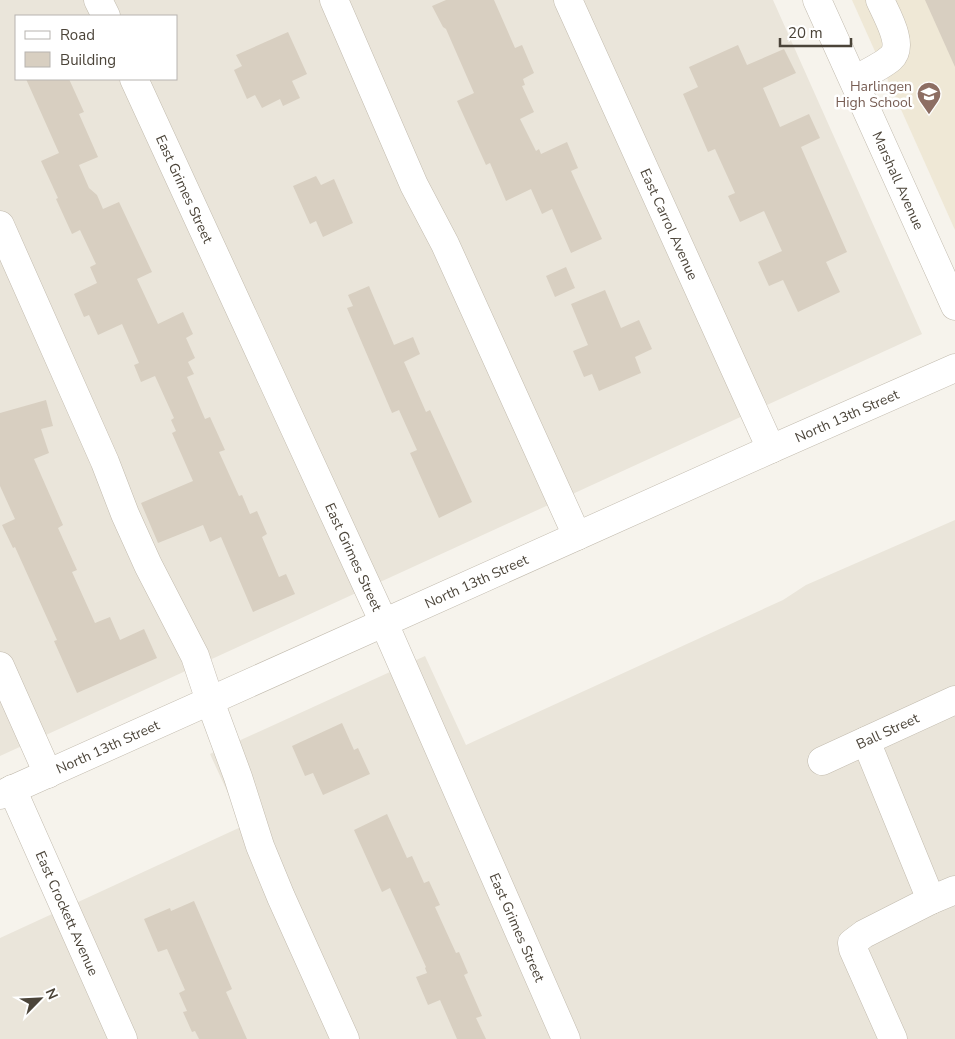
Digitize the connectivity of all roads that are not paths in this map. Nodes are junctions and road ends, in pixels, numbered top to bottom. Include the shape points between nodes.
1 (98, 0) edge
2 (334, 0) edge
3 (568, 0) edge
4 (817, 0) edge
5 (880, 0) edge
6 (106, 15) edge
7 (134, 80) edge
8 (854, 80) junction
9 (0, 225) edge
10 (955, 306) edge
11 (955, 368) edge
12 (771, 449) junction
13 (576, 536) junction
14 (384, 623) junction
15 (0, 666) edge
16 (955, 700) edge
17 (210, 701) junction
18 (866, 741) junction
19 (822, 761) dead end
20 (48, 774) junction
21 (6, 792) edge
22 (943, 895) edge
23 (123, 1039) edge
24 (345, 1039) edge
25 (566, 1039) edge
26 (893, 1039) edge

1 - 6 street
2 - 13 street via 414,185 445,244
3 - 12 street, East Carrol Avenue
4 - 8 street, Marshall Avenue
5 - 8 street via 895,34 896,50 891,58
7 - 14 street, East Grimes Street
8 - 10 street, Marshall Avenue
9 - 17 street via 105,462 124,514 195,656
11 - 12 street, North 13th Street
12 - 13 street, North 13th Street
13 - 14 street, North 13th Street
14 - 17 street, North 13th Street
14 - 25 street, East Grimes Street
15 - 20 street
16 - 18 street, Ball Street
17 - 20 street, North 13th Street
17 - 24 street via 260,846
18 - 19 street, Ball Street
18 - 22 street
20 - 21 street, North 13th Street
21 - 23 street, East Crockett Avenue
22 - 26 street via 852,943

